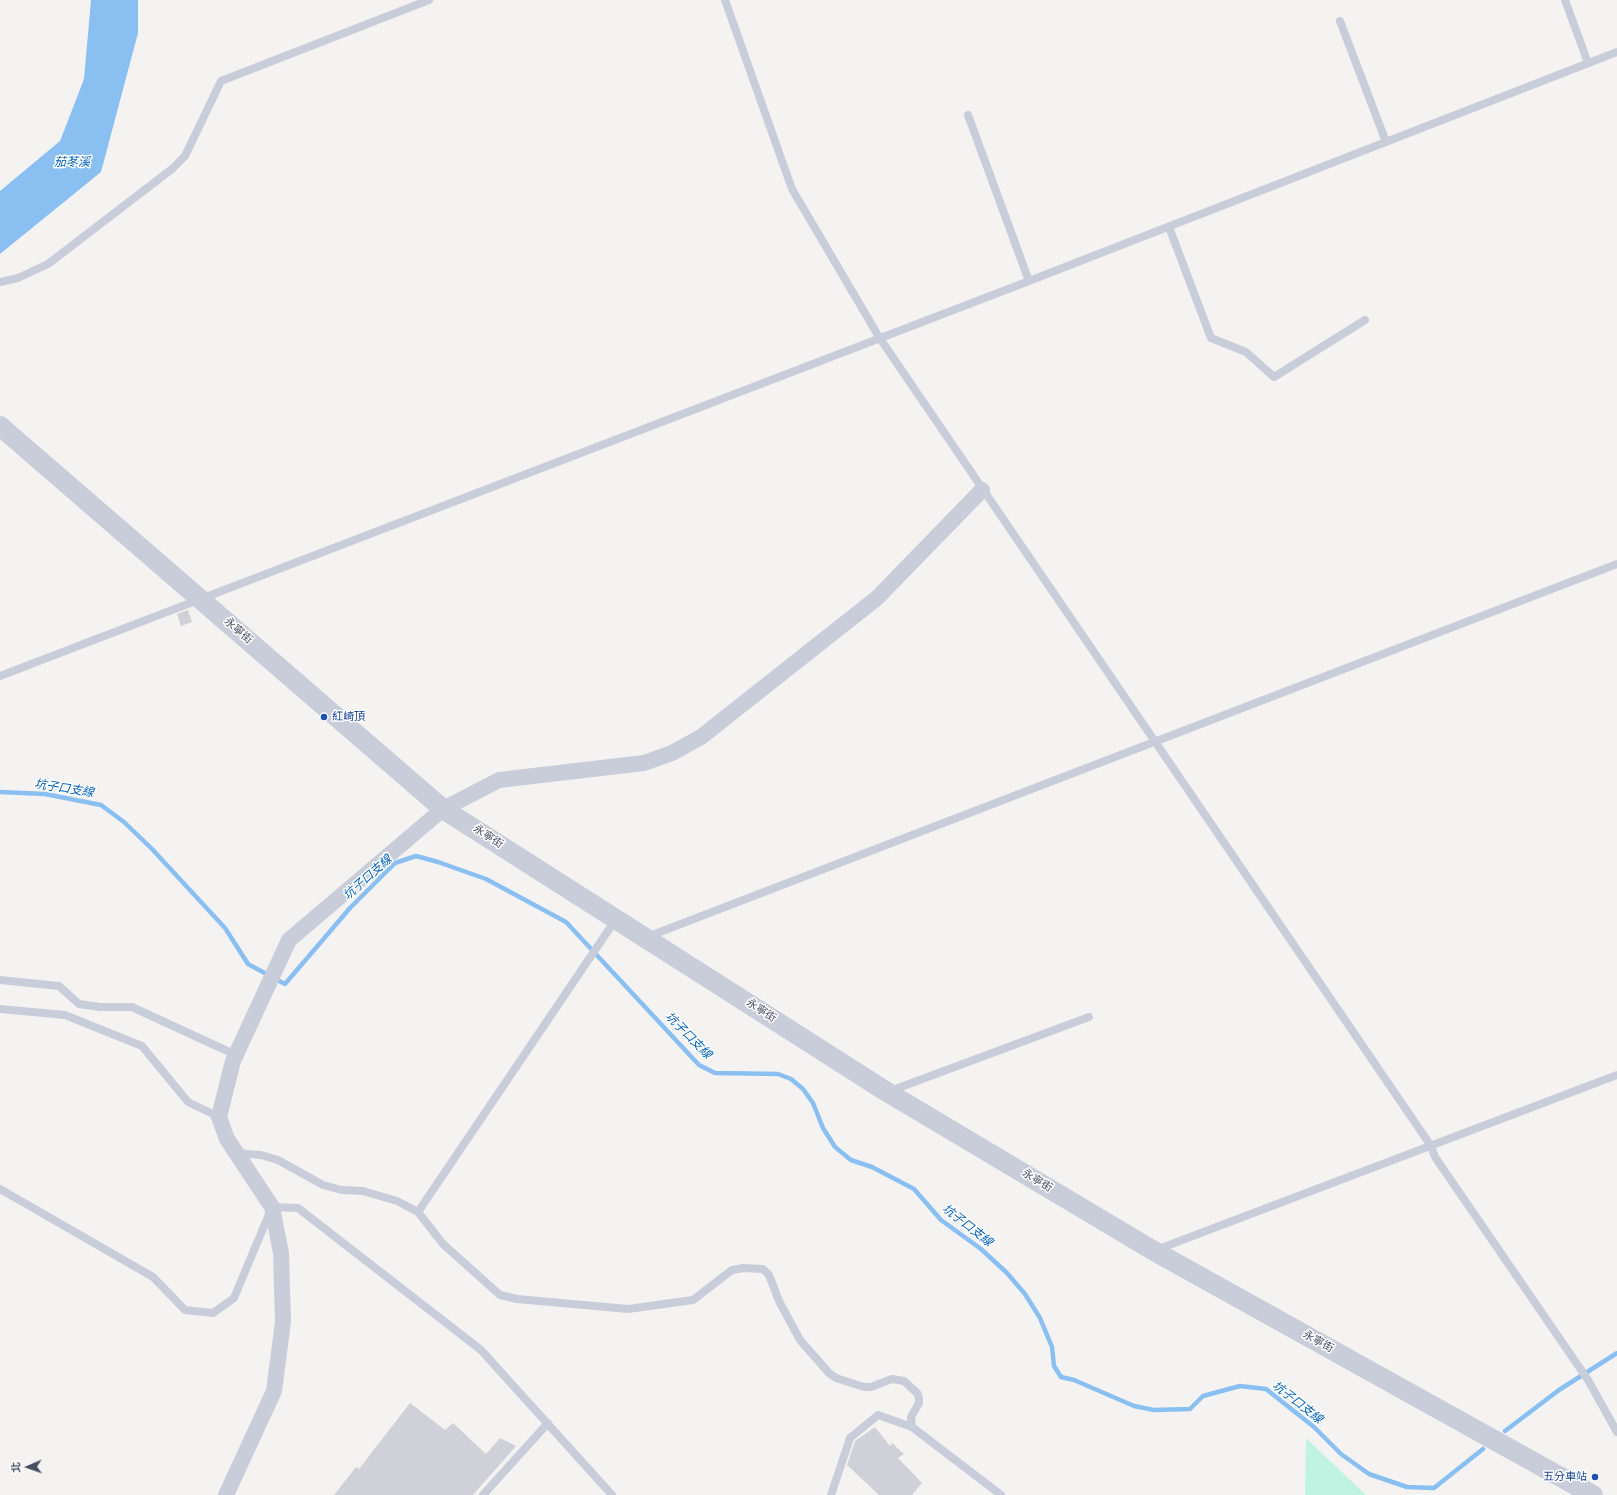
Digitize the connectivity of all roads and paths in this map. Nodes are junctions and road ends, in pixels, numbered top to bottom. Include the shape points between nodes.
1 (429, 0) edge
2 (725, 0) edge
3 (1565, 0) edge
4 (1340, 21) dead end
5 (1617, 52) edge
6 (1588, 63) junction
7 (968, 115) dead end
8 (1386, 142) junction
9 (1169, 227) junction
10 (1029, 281) junction
11 (0, 282) edge
12 (1365, 320) dead end
13 (879, 337) junction
14 (0, 426) edge
15 (982, 490) junction
16 (1617, 564) edge
17 (200, 598) junction
18 (0, 676) edge
19 (1155, 742) junction
20 (443, 809) junction
21 (616, 919) junction
22 (645, 937) junction
23 (0, 980) edge
24 (0, 1009) edge
25 (1089, 1017) dead end
26 (236, 1055) junction
27 (1617, 1075) edge
28 (887, 1092) junction
29 (219, 1117) junction
30 (1431, 1146) junction
31 (236, 1153) junction
32 (0, 1190) edge
33 (272, 1207) junction
34 (418, 1212) junction
35 (1154, 1251) junction
36 (548, 1423) junction
37 (912, 1427) junction
38 (1617, 1432) edge
39 (226, 1495) edge
40 (483, 1495) edge
41 (612, 1495) edge
42 (831, 1495) edge
43 (1001, 1495) edge
44 (1593, 1495) edge

1 - 11 lane via 221,80 185,156 172,169 48,264 18,278
2 - 13 lane via 792,189
3 - 6 lane
4 - 8 lane
5 - 6 lane
6 - 8 lane
7 - 10 lane
8 - 9 lane
9 - 10 lane
9 - 12 lane via 1211,338 1246,352 1274,376
10 - 13 lane
13 - 15 lane
13 - 17 lane
14 - 17 street, 永寧街
15 - 19 lane
15 - 20 street via 877,598 701,737 672,753 644,763 499,780
16 - 19 lane
17 - 18 lane
17 - 20 street, 永寧街
19 - 22 lane
19 - 30 lane
20 - 21 street, 永寧街
20 - 26 street via 289,940
21 - 22 street, 永寧街
21 - 34 lane
22 - 28 street, 永寧街
23 - 26 lane via 59,986 79,1004 132,1007
24 - 29 lane via 65,1015 142,1046 188,1102
25 - 28 lane
26 - 29 street
27 - 30 lane
28 - 35 street, 永寧街
29 - 31 street via 227,1139
30 - 35 lane
30 - 38 lane via 1435,1158 1588,1380
31 - 33 street
31 - 34 lane via 261,1155 278,1160 323,1184 342,1190 363,1191 390,1199
32 - 33 lane via 153,1277 185,1310 213,1313 234,1298
33 - 36 lane via 298,1208 482,1350
33 - 39 street via 281,1253 282,1322 274,1391
34 - 37 lane via 443,1244 488,1286 500,1295 517,1299 628,1310 662,1306 693,1300 732,1270 763,1269 769,1275 779,1301 800,1340 836,1378 864,1387 892,1379 899,1380 904,1381 918,1394 919,1402 911,1417
35 - 44 street, 永寧街
36 - 40 lane
36 - 41 lane
37 - 42 lane via 878,1416 850,1438
37 - 43 lane

